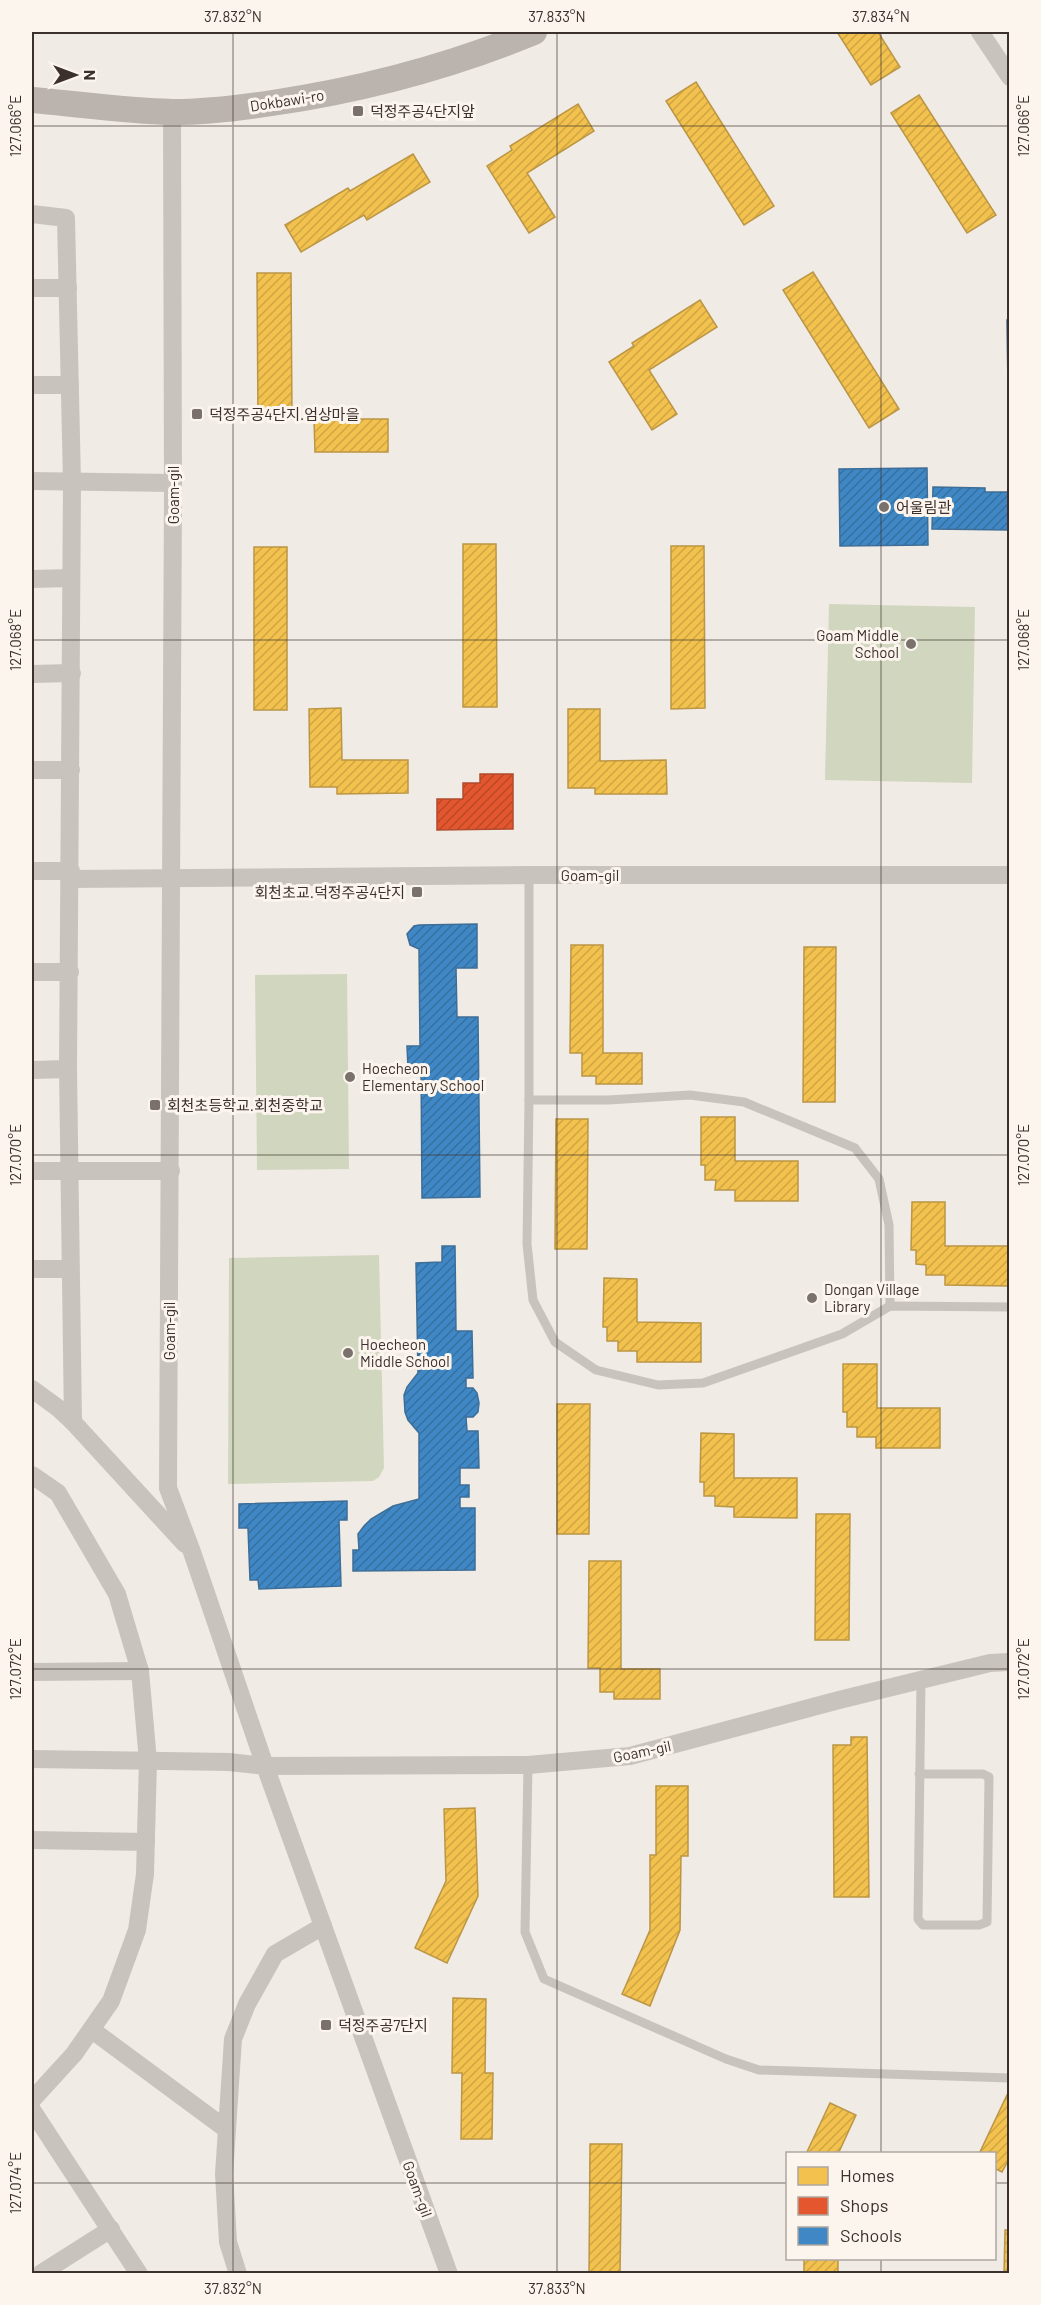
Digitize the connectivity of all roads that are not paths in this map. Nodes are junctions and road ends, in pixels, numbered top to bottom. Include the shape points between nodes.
1 (534, 32) edge
2 (980, 32) edge
3 (1010, 77) edge
4 (32, 100) edge
5 (172, 112) junction
6 (32, 214) edge
7 (32, 288) edge
8 (68, 288) junction
9 (32, 385) edge
10 (70, 385) junction
11 (32, 481) edge
12 (72, 482) junction
13 (173, 483) junction
14 (71, 578) junction
15 (32, 579) edge
16 (72, 673) junction
17 (32, 674) edge
18 (32, 770) edge
19 (71, 770) junction
20 (32, 871) edge
21 (1010, 874) edge
22 (71, 875) junction
23 (529, 875) junction
24 (171, 879) junction
25 (32, 972) edge
26 (70, 972) junction
27 (68, 1069) junction
28 (32, 1070) edge
29 (529, 1100) junction
30 (69, 1170) junction
31 (171, 1171) junction
32 (32, 1172) edge
33 (32, 1269) edge
34 (69, 1269) junction
35 (890, 1306) junction
36 (1010, 1307) edge
37 (32, 1389) edge
38 (73, 1422) junction
39 (32, 1475) edge
40 (192, 1552) junction
41 (1010, 1662) edge
42 (140, 1671) junction
43 (32, 1672) edge
44 (921, 1680) junction
45 (32, 1759) edge
46 (148, 1761) junction
47 (528, 1765) junction
48 (265, 1766) junction
49 (919, 1774) junction
50 (32, 1840) edge
51 (146, 1842) junction
52 (323, 1926) junction
53 (92, 2030) junction
54 (1010, 2078) edge
55 (32, 2100) edge
56 (32, 2110) edge
57 (226, 2128) junction
58 (111, 2229) junction
59 (40, 2274) edge
60 (139, 2274) edge
61 (238, 2274) edge
62 (449, 2274) edge

1 - 5 main road, Dokbawi-ro via 423,70 332,93 236,108
2 - 3 street
4 - 5 main road, Dokbawi-ro
5 - 13 street, Goam-gil
6 - 8 street via 66,218
7 - 8 street
8 - 10 street
9 - 10 street
10 - 12 street
11 - 12 street
12 - 13 street
12 - 14 street
13 - 24 street, Goam-gil
14 - 15 street
14 - 16 street
16 - 17 street
16 - 19 street
18 - 19 street
19 - 22 street
20 - 22 street
21 - 23 street, Goam-gil
22 - 24 street
22 - 26 street
23 - 24 street, Goam-gil
23 - 29 lane
24 - 31 street, Goam-gil
25 - 26 street
26 - 27 street
27 - 28 street
27 - 30 street
29 - 35 lane via 690,1095 744,1102 855,1148 879,1179 889,1225
29 - 35 lane via 527,1244 533,1300 555,1342 596,1370 658,1385 703,1383 842,1334
30 - 31 street
30 - 32 street
30 - 34 street
31 - 40 street, Goam-gil via 168,1488
33 - 34 street
34 - 38 street
35 - 36 lane
37 - 38 street
38 - 40 street
39 - 42 street via 58,1493 117,1594
40 - 48 street, Goam-gil
41 - 44 street, Goam-gil
42 - 43 street
42 - 46 street
44 - 47 street, Goam-gil via 630,1756
44 - 49 lane
45 - 46 street
46 - 48 street
46 - 51 street
47 - 48 street, Goam-gil
47 - 54 lane via 525,1932 544,1979 759,2070
48 - 52 street, Goam-gil
49 - 49 lane via 918,1919 923,1925 987,1922 989,1778 983,1774
50 - 51 street
51 - 53 street via 137,1930 111,2001
52 - 57 street via 275,1954 247,2004 233,2039
52 - 62 street, Goam-gil
53 - 55 street
53 - 57 street
56 - 58 street
57 - 61 street via 228,2242
58 - 59 street
58 - 60 street

